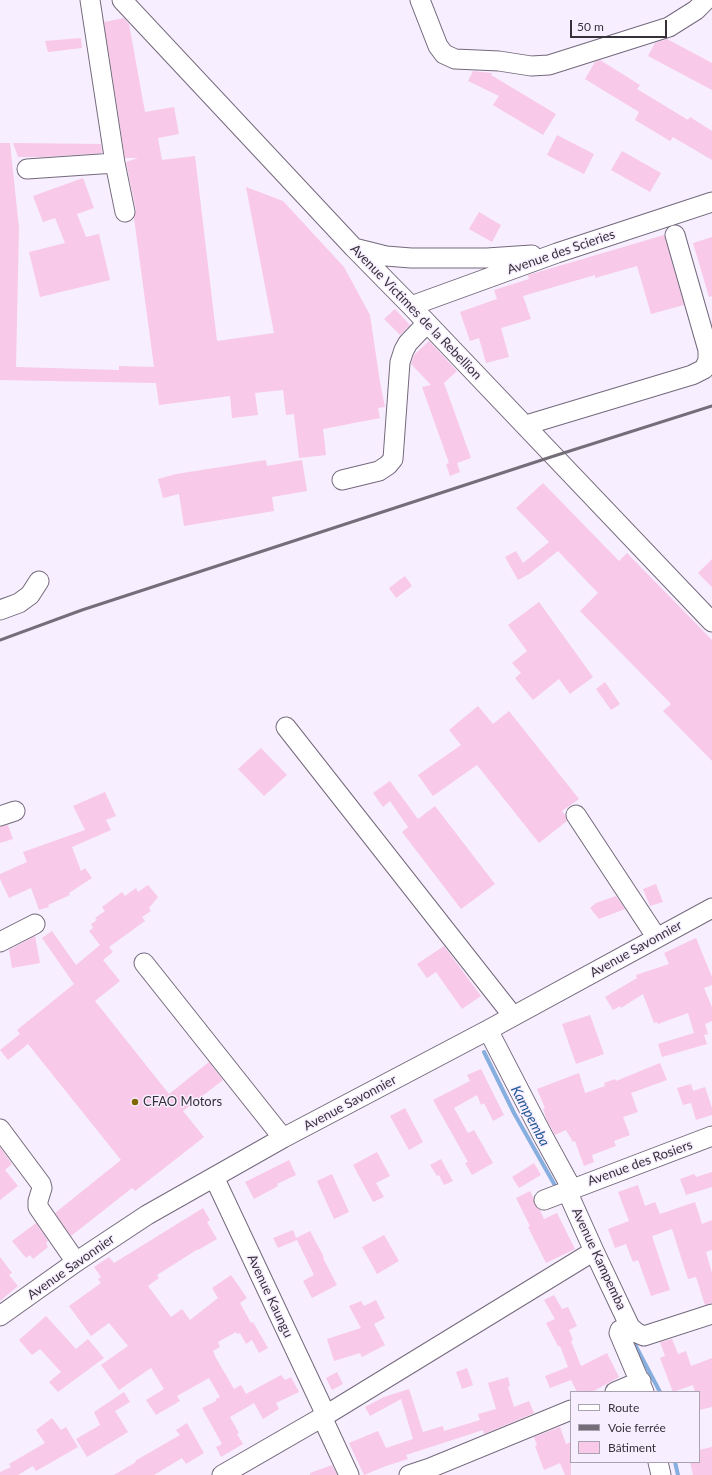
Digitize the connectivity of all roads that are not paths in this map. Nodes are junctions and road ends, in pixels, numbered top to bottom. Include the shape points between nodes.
1 (90, 0) edge
2 (122, 0) edge
3 (420, 0) edge
4 (706, 0) edge
5 (115, 163) junction
6 (27, 169) dead end
7 (712, 202) edge
8 (125, 212) dead end
9 (675, 236) dead end
10 (354, 248) junction
11 (557, 253) junction
12 (411, 306) junction
13 (427, 322) junction
14 (526, 426) junction
15 (342, 480) dead end
16 (38, 581) dead end
17 (0, 610) edge
18 (712, 622) edge
19 (286, 727) dead end
20 (576, 815) dead end
21 (712, 908) edge
22 (35, 924) dead end
23 (657, 938) junction
24 (0, 942) edge
25 (144, 963) dead end
26 (513, 1016) junction
27 (488, 1030) junction
28 (0, 1129) edge
29 (712, 1136) edge
30 (283, 1138) junction
31 (214, 1177) junction
32 (559, 1194) junction
33 (589, 1254) junction
34 (76, 1262) junction
35 (712, 1314) edge
36 (0, 1316) edge
37 (626, 1328) junction
38 (642, 1387) edge
39 (620, 1391) edge
40 (570, 1410) edge
41 (324, 1416) junction
42 (658, 1463) edge
43 (222, 1475) edge
44 (349, 1475) edge
45 (409, 1475) edge
46 (661, 1475) edge

1 - 5 street
2 - 10 street, Avenue Victimes de la Rebellion
3 - 4 street via 438,46 444,54 454,59 499,61 531,66 549,65 669,27
5 - 6 street
5 - 8 street
7 - 11 street, Avenue des Scieries
9 - 14 street via 708,350 708,360 704,369 692,375
10 - 11 street via 386,256 411,258 487,258
10 - 12 street, Avenue Victimes de la Rebellion
11 - 12 street, Avenue des Scieries
12 - 13 street, Avenue Victimes de la Rebellion
13 - 14 street, Avenue Victimes de la Rebellion
13 - 15 street via 408,343 400,362 393,459 378,471
14 - 18 street, Avenue Victimes de la Rebellion
16 - 17 street via 30,595 19,603
19 - 26 street
20 - 23 street
21 - 23 street, Avenue Savonnier
22 - 24 street
23 - 26 street, Avenue Savonnier
25 - 30 street
26 - 27 street, Avenue Savonnier
27 - 30 street, Avenue Savonnier
27 - 32 street, Avenue Kampemba via 543,1136
28 - 34 street via 41,1184 38,1207
29 - 32 street, Avenue des Rosiers
30 - 31 street, Avenue Savonnier
31 - 34 street, Avenue Savonnier via 147,1215
31 - 41 street, Avenue Kaungu
32 - 33 street, Avenue Kampemba
33 - 37 street, Avenue Kampemba
33 - 41 street
34 - 36 street, Avenue Savonnier
35 - 37 street, Avenue Kampemba via 648,1335 639,1335
37 - 38 street, Avenue Kampemba via 619,1333
38 - 39 street
40 - 45 street
41 - 43 street
41 - 44 street, Avenue Kaungu
42 - 46 street

